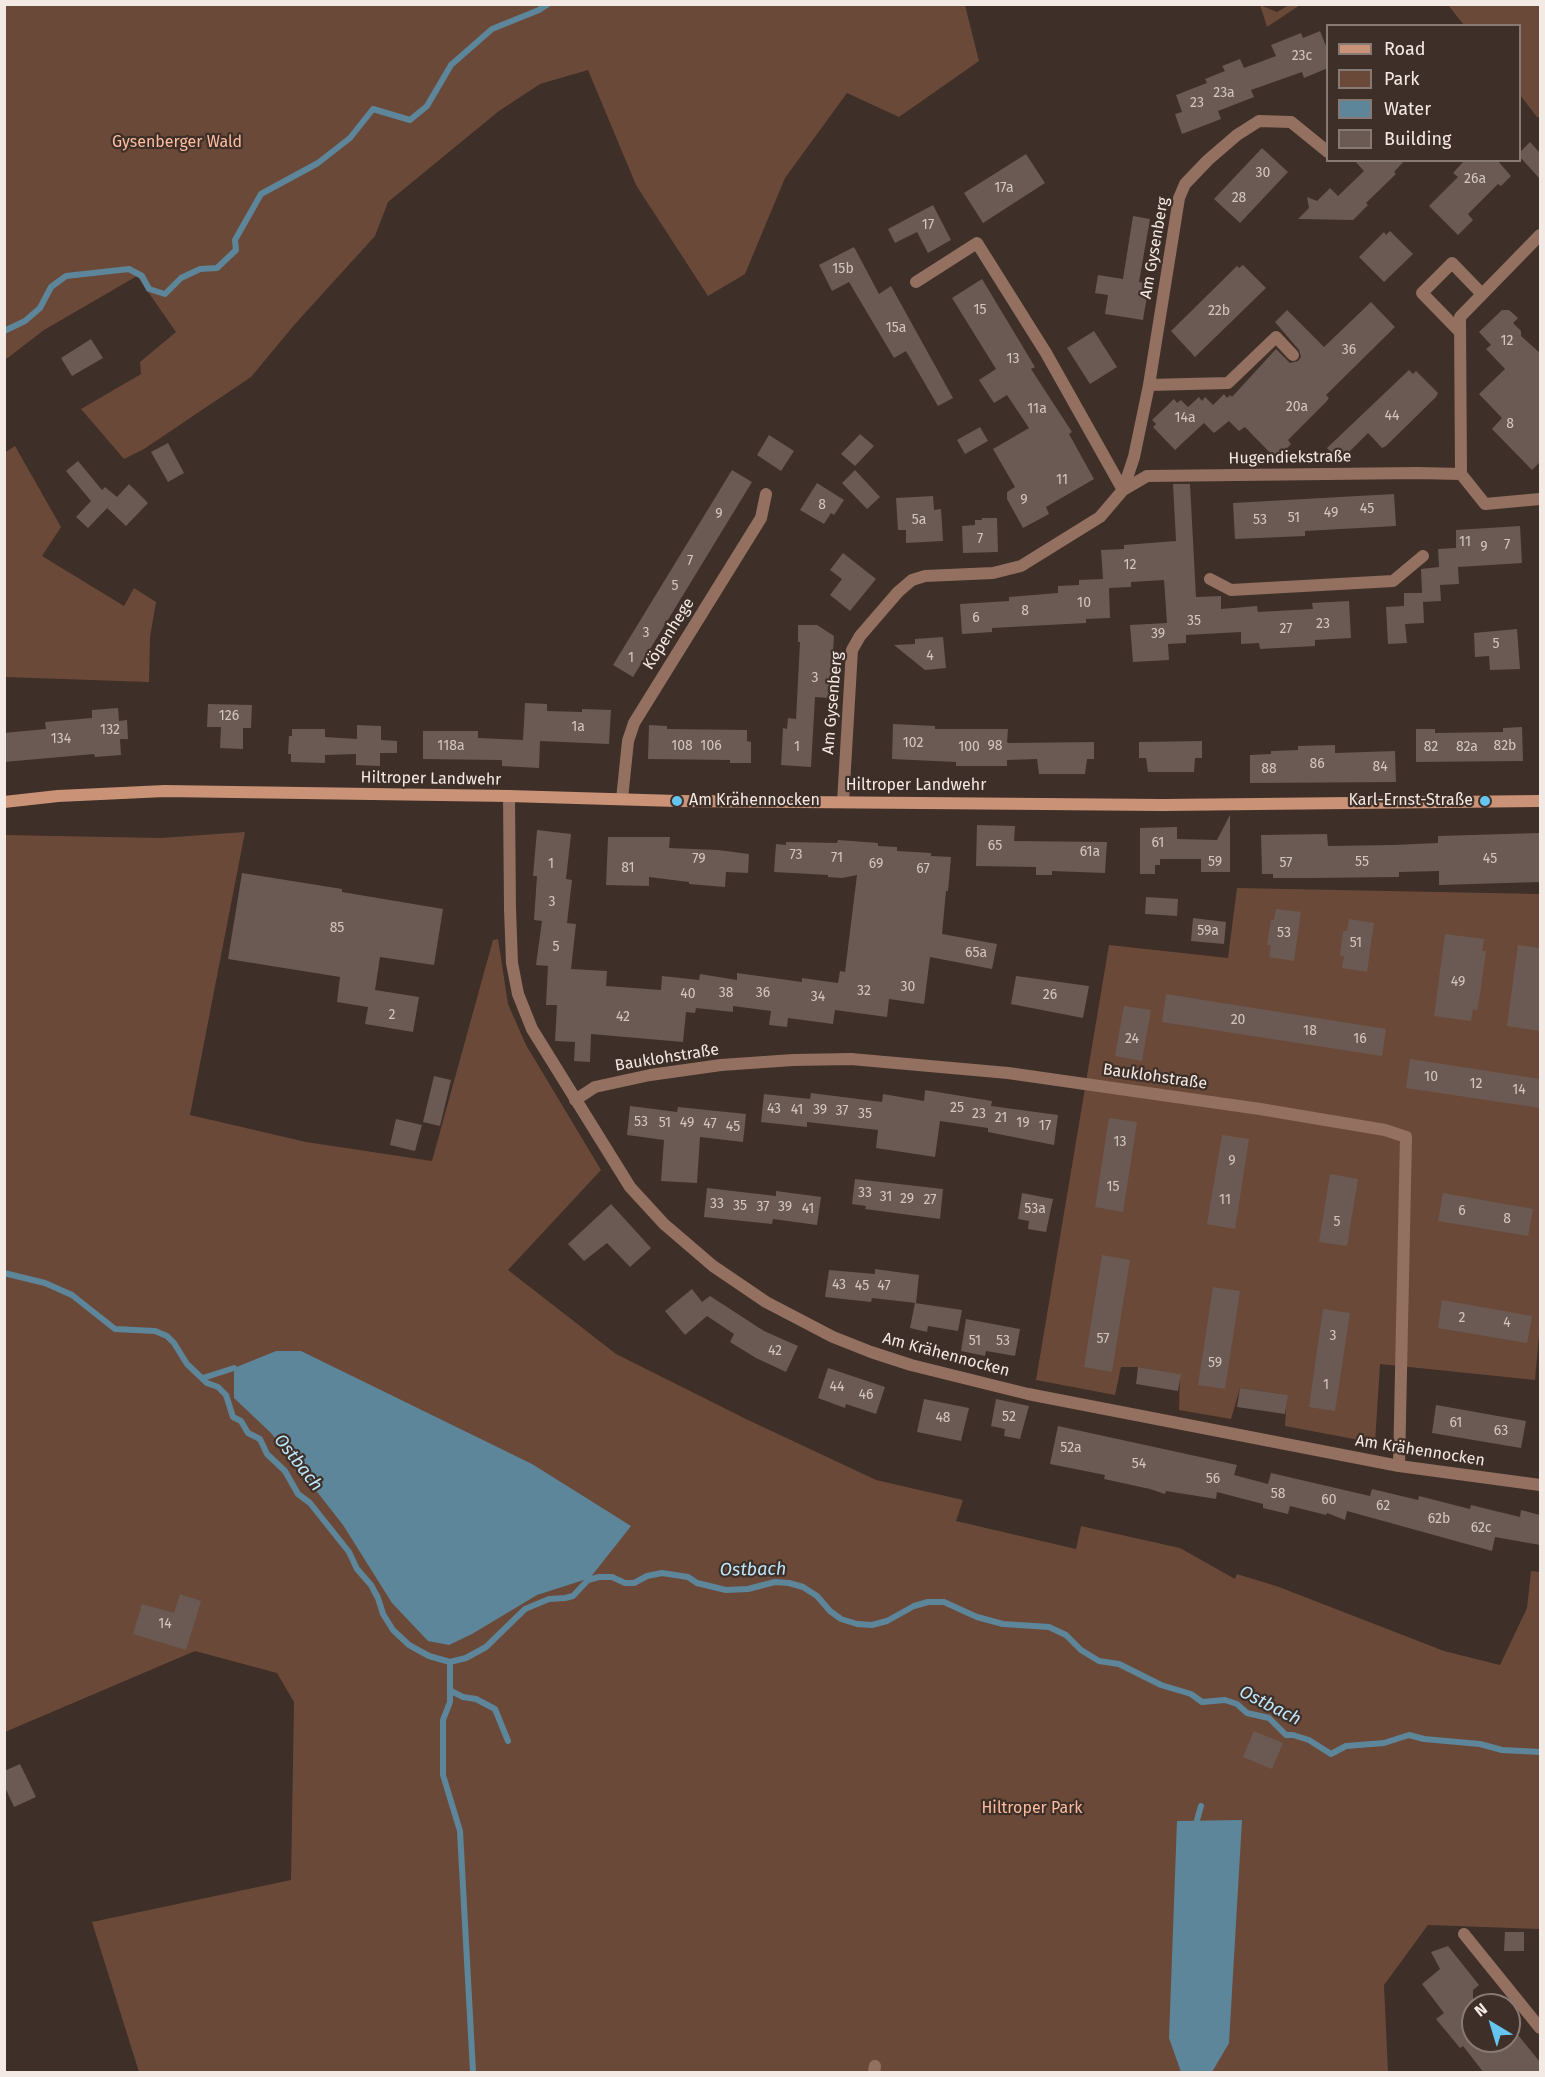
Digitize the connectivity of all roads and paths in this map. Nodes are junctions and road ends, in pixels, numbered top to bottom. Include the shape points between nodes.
1 (1326, 150) edge
2 (1540, 235) edge
3 (916, 282) dead end
4 (1482, 294) junction
5 (1460, 332) junction
6 (1293, 355) dead end
7 (1149, 385) junction
8 (1461, 474) junction
9 (1123, 490) junction
10 (766, 494) dead end
11 (1540, 499) edge
12 (1423, 556) dead end
13 (1210, 579) dead end
14 (509, 796) junction
15 (622, 799) junction
16 (1540, 801) edge
17 (4, 802) edge
18 (843, 802) junction
19 (575, 1100) junction
20 (1399, 1466) junction
21 (1540, 1485) edge
22 (1464, 1934) dead end
23 (1540, 2028) edge

1 - 7 street, Am Gysenberg via 1291,122 1259,121 1237,135 1185,184 1179,198
2 - 4 street
3 - 9 street via 977,243 1046,353
4 - 5 street via 1460,317
4 - 5 street via 1452,263 1422,293
5 - 8 street
6 - 7 street via 1276,337 1228,383
7 - 9 street, Am Gysenberg
8 - 9 street, Hugendiekstraße via 1147,476
8 - 11 street via 1485,504
9 - 18 street, Am Gysenberg via 1100,517 1021,566 993,573 925,576 912,580 898,592 852,650
10 - 15 street, Köpenhege via 761,518 634,723 628,741
12 - 13 street via 1393,581 1231,590
14 - 15 street, Hiltroper Landwehr
14 - 17 street, Hiltroper Landwehr via 165,791
14 - 19 street, Am Krähennocken via 510,920 518,994 532,1029
15 - 18 street, Hiltroper Landwehr
16 - 18 street, Hiltroper Landwehr via 1185,805
19 - 20 street, Am Krähennocken via 630,1186 663,1224 713,1266 766,1302 833,1337 911,1365 1028,1394
19 - 20 street, Bauklohstraße via 595,1088 650,1075 721,1065 851,1059 1030,1076 1260,1109 1406,1137
20 - 21 street, Am Krähennocken
22 - 23 street

